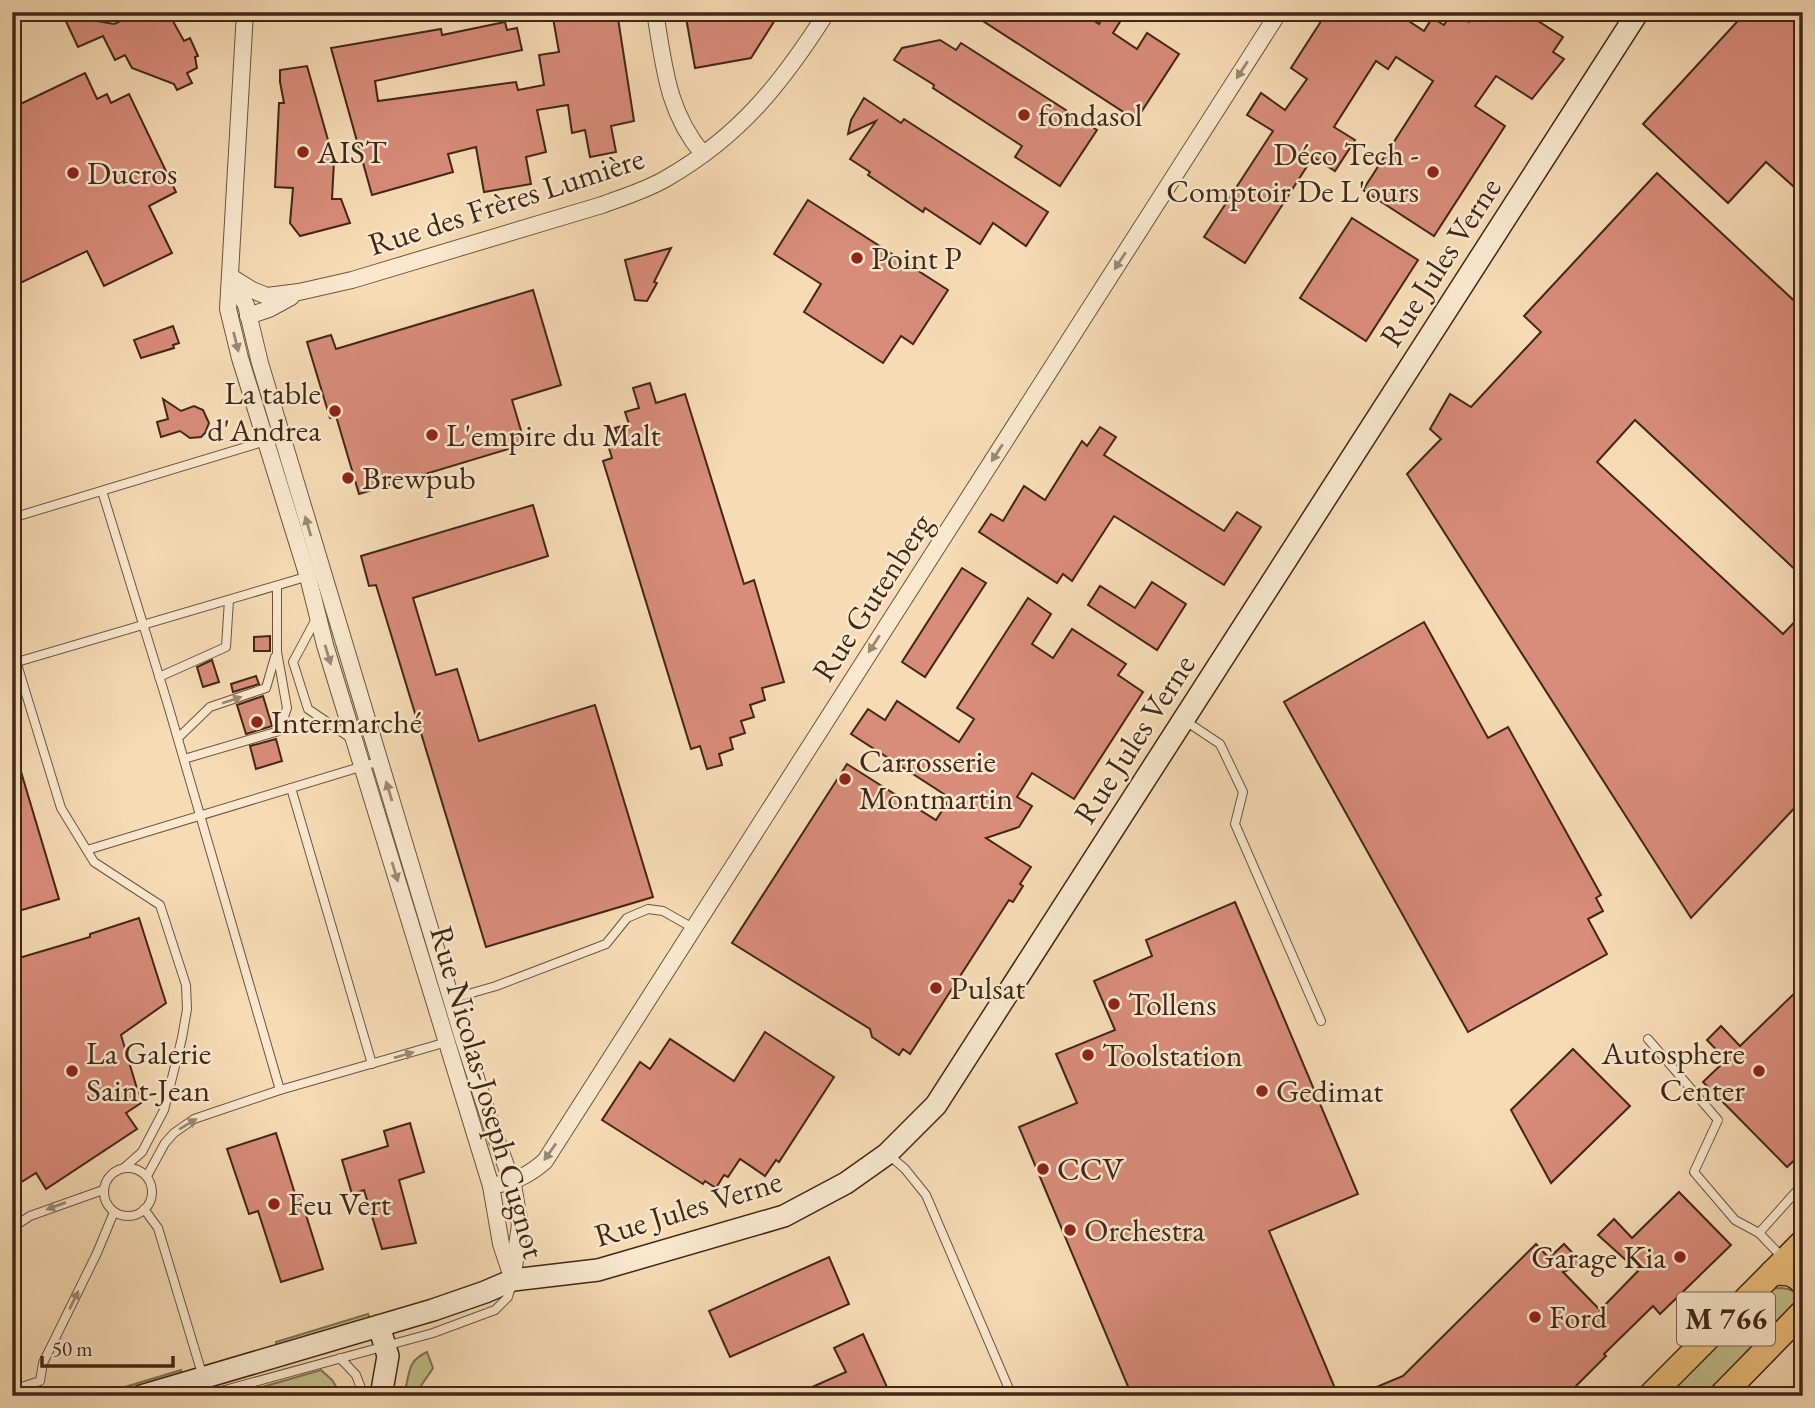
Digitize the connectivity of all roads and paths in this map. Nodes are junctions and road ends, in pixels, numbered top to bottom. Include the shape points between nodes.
1 (245, 12) edge
2 (655, 12) edge
3 (827, 12) edge
4 (1279, 12) edge
5 (1638, 12) edge
6 (703, 155) junction
7 (229, 275) junction
8 (299, 292) junction
9 (248, 316) junction
10 (282, 436) junction
11 (266, 441) junction
12 (102, 491) junction
13 (12, 518) edge
14 (315, 575) junction
15 (277, 586) junction
16 (229, 600) junction
17 (318, 616) junction
18 (144, 624) junction
19 (12, 648) edge
20 (277, 652) junction
21 (17, 662) junction
22 (159, 677) junction
23 (1184, 720) junction
24 (178, 738) junction
25 (356, 743) junction
26 (184, 759) junction
27 (380, 761) junction
28 (364, 766) junction
29 (290, 788) junction
30 (201, 816) junction
31 (87, 850) junction
32 (693, 928) junction
33 (451, 999) junction
34 (435, 1003) junction
35 (1321, 1021) dead end
36 (463, 1035) junction
37 (1648, 1039) dead end
38 (446, 1042) junction
39 (372, 1064) junction
40 (280, 1090) junction
41 (887, 1154) junction
42 (125, 1167) junction
43 (147, 1176) junction
44 (512, 1182) junction
45 (1803, 1184) edge
46 (491, 1186) junction
47 (103, 1190) junction
48 (144, 1209) junction
49 (114, 1212) junction
50 (12, 1228) edge
51 (1759, 1233) junction
52 (1803, 1242) edge
53 (1779, 1266) junction
54 (513, 1280) junction
55 (1803, 1283) edge
56 (1803, 1312) edge
57 (382, 1335) junction
58 (340, 1358) junction
59 (203, 1387) edge
60 (12, 1390) edge
61 (141, 1396) edge
62 (364, 1396) edge
63 (382, 1396) edge
64 (1012, 1396) edge
65 (1650, 1396) edge
66 (1721, 1396) edge

1 - 7 street, Rue Nicolas-Joseph Cugnot
2 - 6 street via 675,109
3 - 6 street, Rue des Frères Lumière via 785,76 734,130
4 -> 32 street, Rue Gutenberg
5 - 23 main road, Rue Jules Verne
6 - 8 street, Rue des Frères Lumière via 665,179 602,205
7 - 8 street, Rue des Frères Lumière via 267,296
7 - 9 street, Rue Nicolas-Joseph Cugnot
7 -> 11 street, Rue Nicolas-Joseph Cugnot via 228,309
8 - 9 street, Rue des Frères Lumière
9 - 10 street, Rue Nicolas-Joseph Cugnot
10 - 11 lane
14 -> 10 street, Rue Nicolas-Joseph Cugnot
11 - 12 lane
11 - 14 street, Rue Nicolas-Joseph Cugnot
12 - 13 lane
12 - 18 lane
14 - 15 lane
14 - 17 street, Rue Nicolas-Joseph Cugnot
14 - 27 street, Rue Nicolas-Joseph Cugnot
15 - 16 lane
15 - 20 lane
16 - 18 lane
16 - 22 lane via 226,647
17 -> 25 street, Rue Nicolas-Joseph Cugnot
17 - 25 lane via 293,662 307,709
18 - 21 lane
18 - 22 lane
19 - 21 lane
24 -> 20 lane via 210,707 266,688
20 - 26 lane via 287,708 279,731
21 - 31 lane via 61,808
22 - 24 lane
23 - 35 lane via 1220,744 1243,792 1235,824
23 - 41 main road, Rue Jules Verne via 936,1105
24 - 26 lane
25 - 28 street, Rue Nicolas-Joseph Cugnot
26 - 30 lane
27 - 28 lane
33 -> 27 street, Rue Nicolas-Joseph Cugnot
28 - 29 lane
28 -> 34 street, Rue Nicolas-Joseph Cugnot
29 - 30 lane
29 - 39 lane
30 - 31 lane
30 - 40 lane
31 - 42 lane via 94,862 160,905 186,985 182,1038 164,1110 142,1152
32 - 33 lane via 663,911 648,909 626,918 606,944
32 -> 44 street, Rue Gutenberg via 545,1161
33 - 34 lane
33 - 36 street, Rue Nicolas-Joseph Cugnot
34 - 38 street, Rue Nicolas-Joseph Cugnot
36 - 38 lane
36 - 44 street, Rue Nicolas-Joseph Cugnot
37 - 51 lane via 1718,1120 1694,1172 1735,1220
39 -> 38 lane
38 - 46 street, Rue Nicolas-Joseph Cugnot
39 - 40 lane
43 -> 40 lane via 165,1143 185,1125
41 - 54 main road, Rue Jules Verne via 846,1183 784,1216 598,1270
41 - 64 lane via 926,1195
42 - 43 lane
42 - 47 lane via 110,1175
43 - 48 lane via 152,1191
44 - 46 street, Rue Gutenberg
44 - 54 street, Rue Nicolas-Joseph Cugnot via 520,1224
45 - 51 lane
46 - 54 street, Rue Nicolas-Joseph Cugnot
47 - 49 lane
47 -> 50 lane via 30,1216
48 - 49 lane via 130,1216
48 - 59 lane via 159,1228
60 -> 49 lane via 40,1381 43,1363
51 - 53 lane
52 - 53 main road, M 766
53 - 55 main road
53 - 65 main road, M 766
54 - 57 main road, Rue Jules Verne
56 - 66 main road, M 766
57 - 58 lane, Rue Jules Verne
57 - 59 main road, Rue Jules Verne
57 - 63 main road via 387,1367
58 - 59 lane, Rue Jules Verne
58 - 62 lane via 356,1375
59 - 61 main road, Rue Jules Verne

